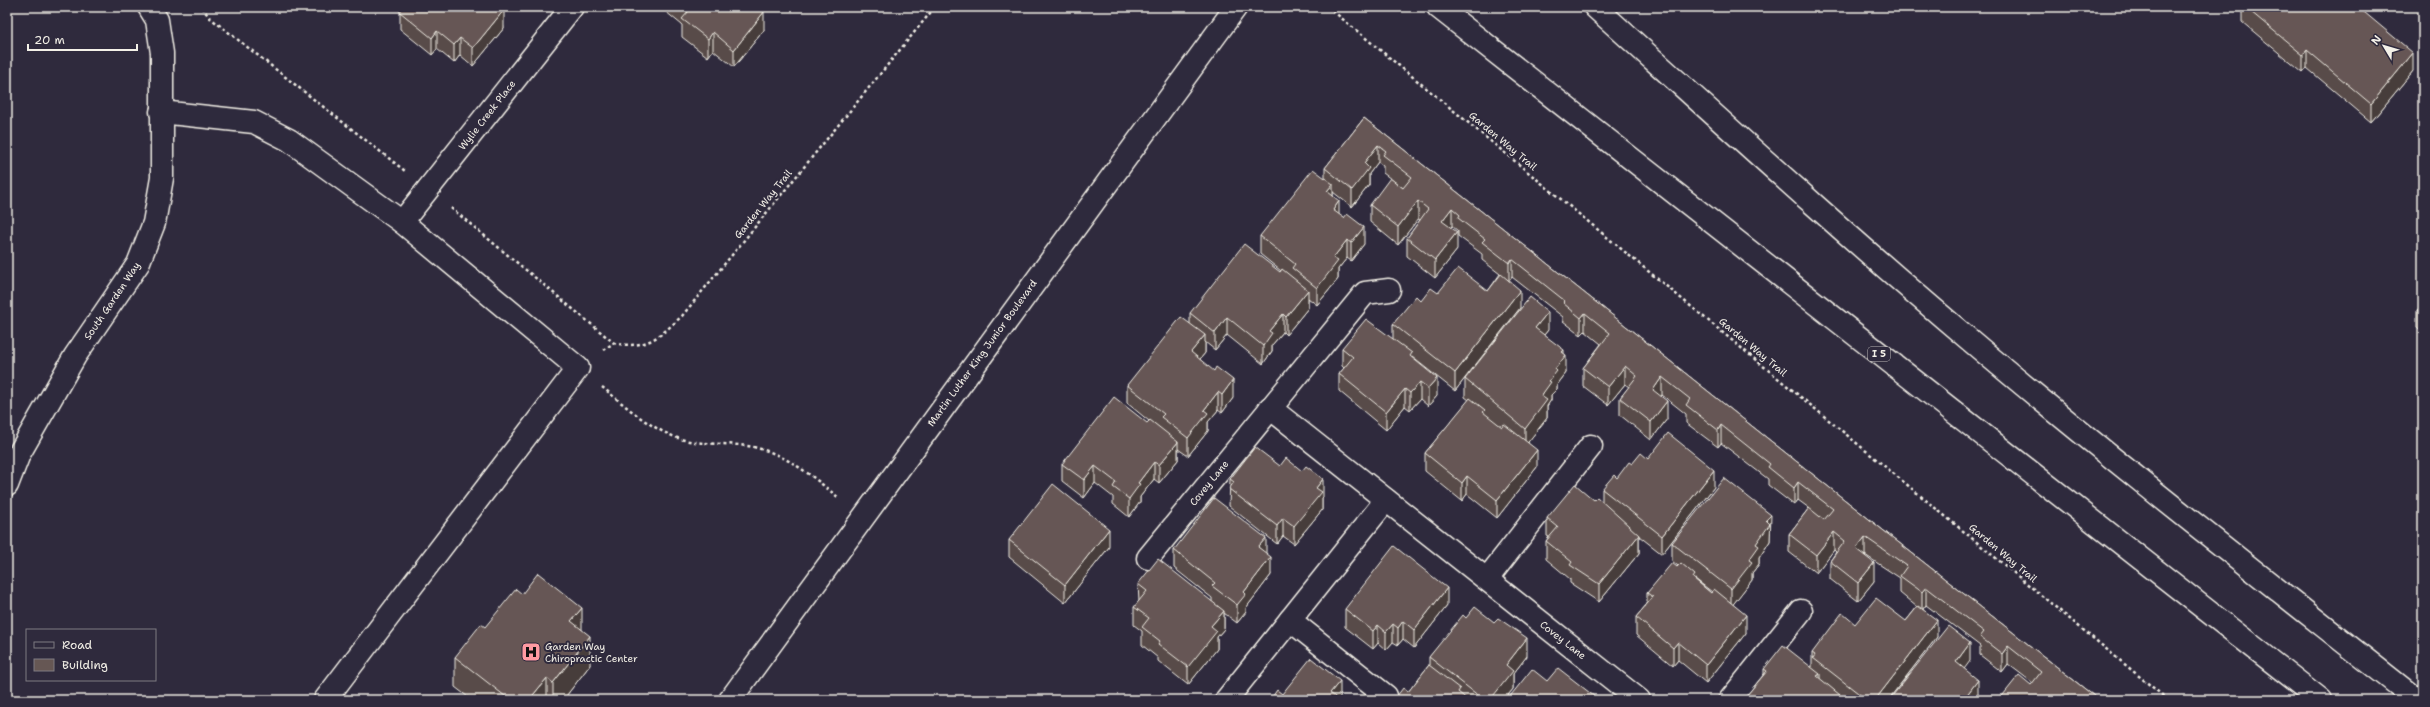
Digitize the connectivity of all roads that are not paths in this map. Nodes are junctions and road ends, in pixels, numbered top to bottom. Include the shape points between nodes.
1 (150, 7) edge
2 (1438, 7) edge
3 (1595, 7) edge
4 (569, 8) edge
5 (1230, 15) edge
6 (161, 112) junction
7 (402, 222) junction
8 (1389, 290) dead end
9 (1270, 408) junction
10 (1591, 446) dead end
11 (13, 451) edge
12 (7, 485) edge
13 (1386, 500) junction
14 (1148, 558) dead end
15 (1487, 579) junction
16 (1800, 611) dead end
17 (1290, 620) junction
18 (1386, 696) dead end
19 (325, 700) edge
20 (730, 700) edge
21 (1226, 700) edge
22 (1640, 700) edge
23 (1730, 700) edge
24 (2321, 700) edge
25 (2416, 700) edge

1 - 6 main road, South Garden Way via 157,20 162,52
2 - 24 main road, I 5
3 - 25 main road via 1799,192 1970,340 2130,473
4 - 7 main road, Wylie Creek Place
5 - 20 main road, Martin Luther King Junior Boulevard
6 - 7 main road via 254,122 289,140
6 - 11 main road, South Garden Way via 162,178 154,223 138,264
7 - 19 main road via 578,368
8 - 9 main road, Covey Lane via 1365,293
9 - 13 main road, Covey Lane
9 - 14 main road, Covey Lane
10 - 15 main road
11 - 12 main road, South Garden Way
13 - 15 main road, Covey Lane
13 - 17 main road
15 - 22 main road, Covey Lane
16 - 23 main road
17 - 18 main road
17 - 21 main road

